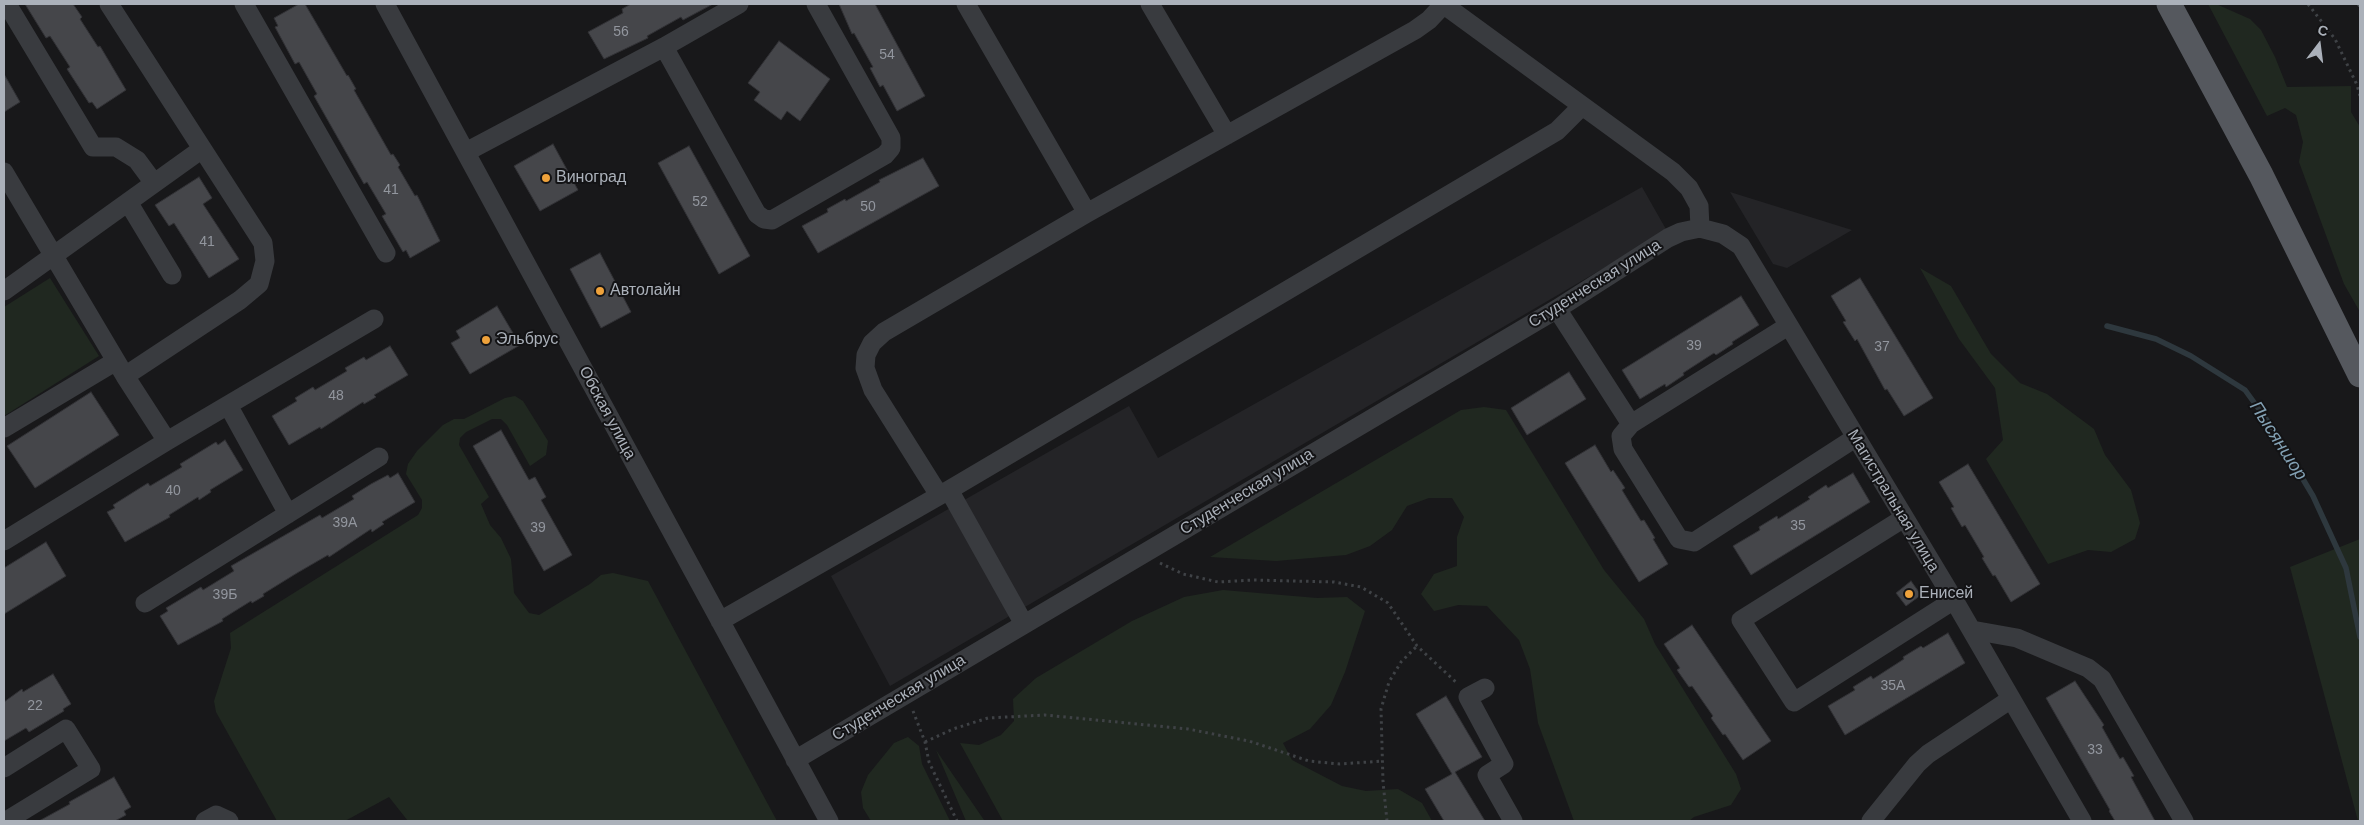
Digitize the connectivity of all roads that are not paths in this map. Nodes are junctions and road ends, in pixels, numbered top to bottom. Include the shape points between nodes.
1 (7, 4) edge
2 (110, 4) edge
3 (244, 4) edge
4 (385, 4) edge
5 (738, 4) edge
6 (816, 4) edge
7 (966, 4) edge
8 (1150, 4) edge
9 (1444, 4) edge
10 (2169, 4) edge
11 (664, 47) junction
12 (1582, 106) junction
13 (1227, 135) junction
14 (202, 149) junction
15 (466, 152) junction
16 (4, 172) edge
17 (154, 183) junction
18 (128, 202) junction
19 (1087, 213) junction
20 (1700, 228) junction
21 (386, 253) dead end
22 (54, 256) junction
23 (172, 275) dead end
24 (4, 291) edge
25 (1557, 309) junction
26 (374, 319) dead end
27 (1788, 326) junction
28 (120, 369) junction
29 (2360, 374) edge
30 (228, 405) junction
31 (1631, 424) junction
32 (4, 428) edge
33 (1855, 438) junction
34 (167, 441) junction
35 (379, 457) dead end
36 (944, 492) junction
37 (288, 514) junction
38 (1904, 518) junction
39 (4, 541) edge
40 (1954, 600) junction
41 (145, 603) dead end
42 (720, 621) junction
43 (1024, 624) junction
44 (1972, 630) junction
45 (1485, 688) dead end
46 (2011, 699) junction
47 (795, 760) junction
48 (4, 768) edge
49 (6, 821) edge
50 (205, 821) edge
51 (229, 821) edge
52 (829, 821) edge
53 (1513, 821) edge
54 (1871, 821) edge
55 (2082, 821) edge
56 (2184, 821) edge

1 - 17 street via 93,147 116,146 137,160
2 - 14 street
3 - 21 street
4 - 15 street, Обская улица
5 - 11 street
6 - 11 street via 891,138 891,148 885,155 772,220 764,220 757,214
7 - 19 street
8 - 13 street
9 - 12 street
9 - 13 street via 1415,30
10 - 29 main road via 2261,175
11 - 15 street
12 - 20 street via 1673,172 1689,188 1699,206
12 - 36 street via 1556,131
13 - 19 street
14 - 17 street
14 - 28 street via 262,243 265,261 259,284 240,300
15 - 42 street, Обская улица
16 - 22 street
17 - 18 street
18 - 22 street
18 - 23 street
19 - 36 street via 884,332 872,343 866,355 865,368 873,390
20 - 25 street, Студенческая улица via 1668,238
20 - 27 street, Магистральная улица via 1723,234 1740,246
22 - 24 street
22 - 28 street
25 - 31 street
25 - 43 street, Студенческая улица
26 - 30 street
27 - 31 street
27 - 33 street, Магистральная улица
28 - 32 street
28 - 34 street
30 - 34 street
30 - 37 street
31 - 33 street via 1621,436 1623,449 1679,539 1694,542
33 - 38 street, Магистральная улица
34 - 39 street
35 - 37 street
36 - 42 street
36 - 43 street
37 - 41 street
38 - 40 street, Магистральная улица
38 - 40 street via 1741,620 1794,702
40 - 44 street, Магистральная улица
42 - 47 street, Обская улица
43 - 47 street, Студенческая улица
44 - 46 street, Магистральная улица
44 - 56 street via 2017,638 2088,668 2102,679
45 - 53 street via 1468,697 1504,764 1487,775
46 - 54 street via 1928,754
46 - 55 street, Магистральная улица
47 - 52 street, Обская улица
48 - 49 street via 66,729 91,770
50 - 51 street via 216,815

